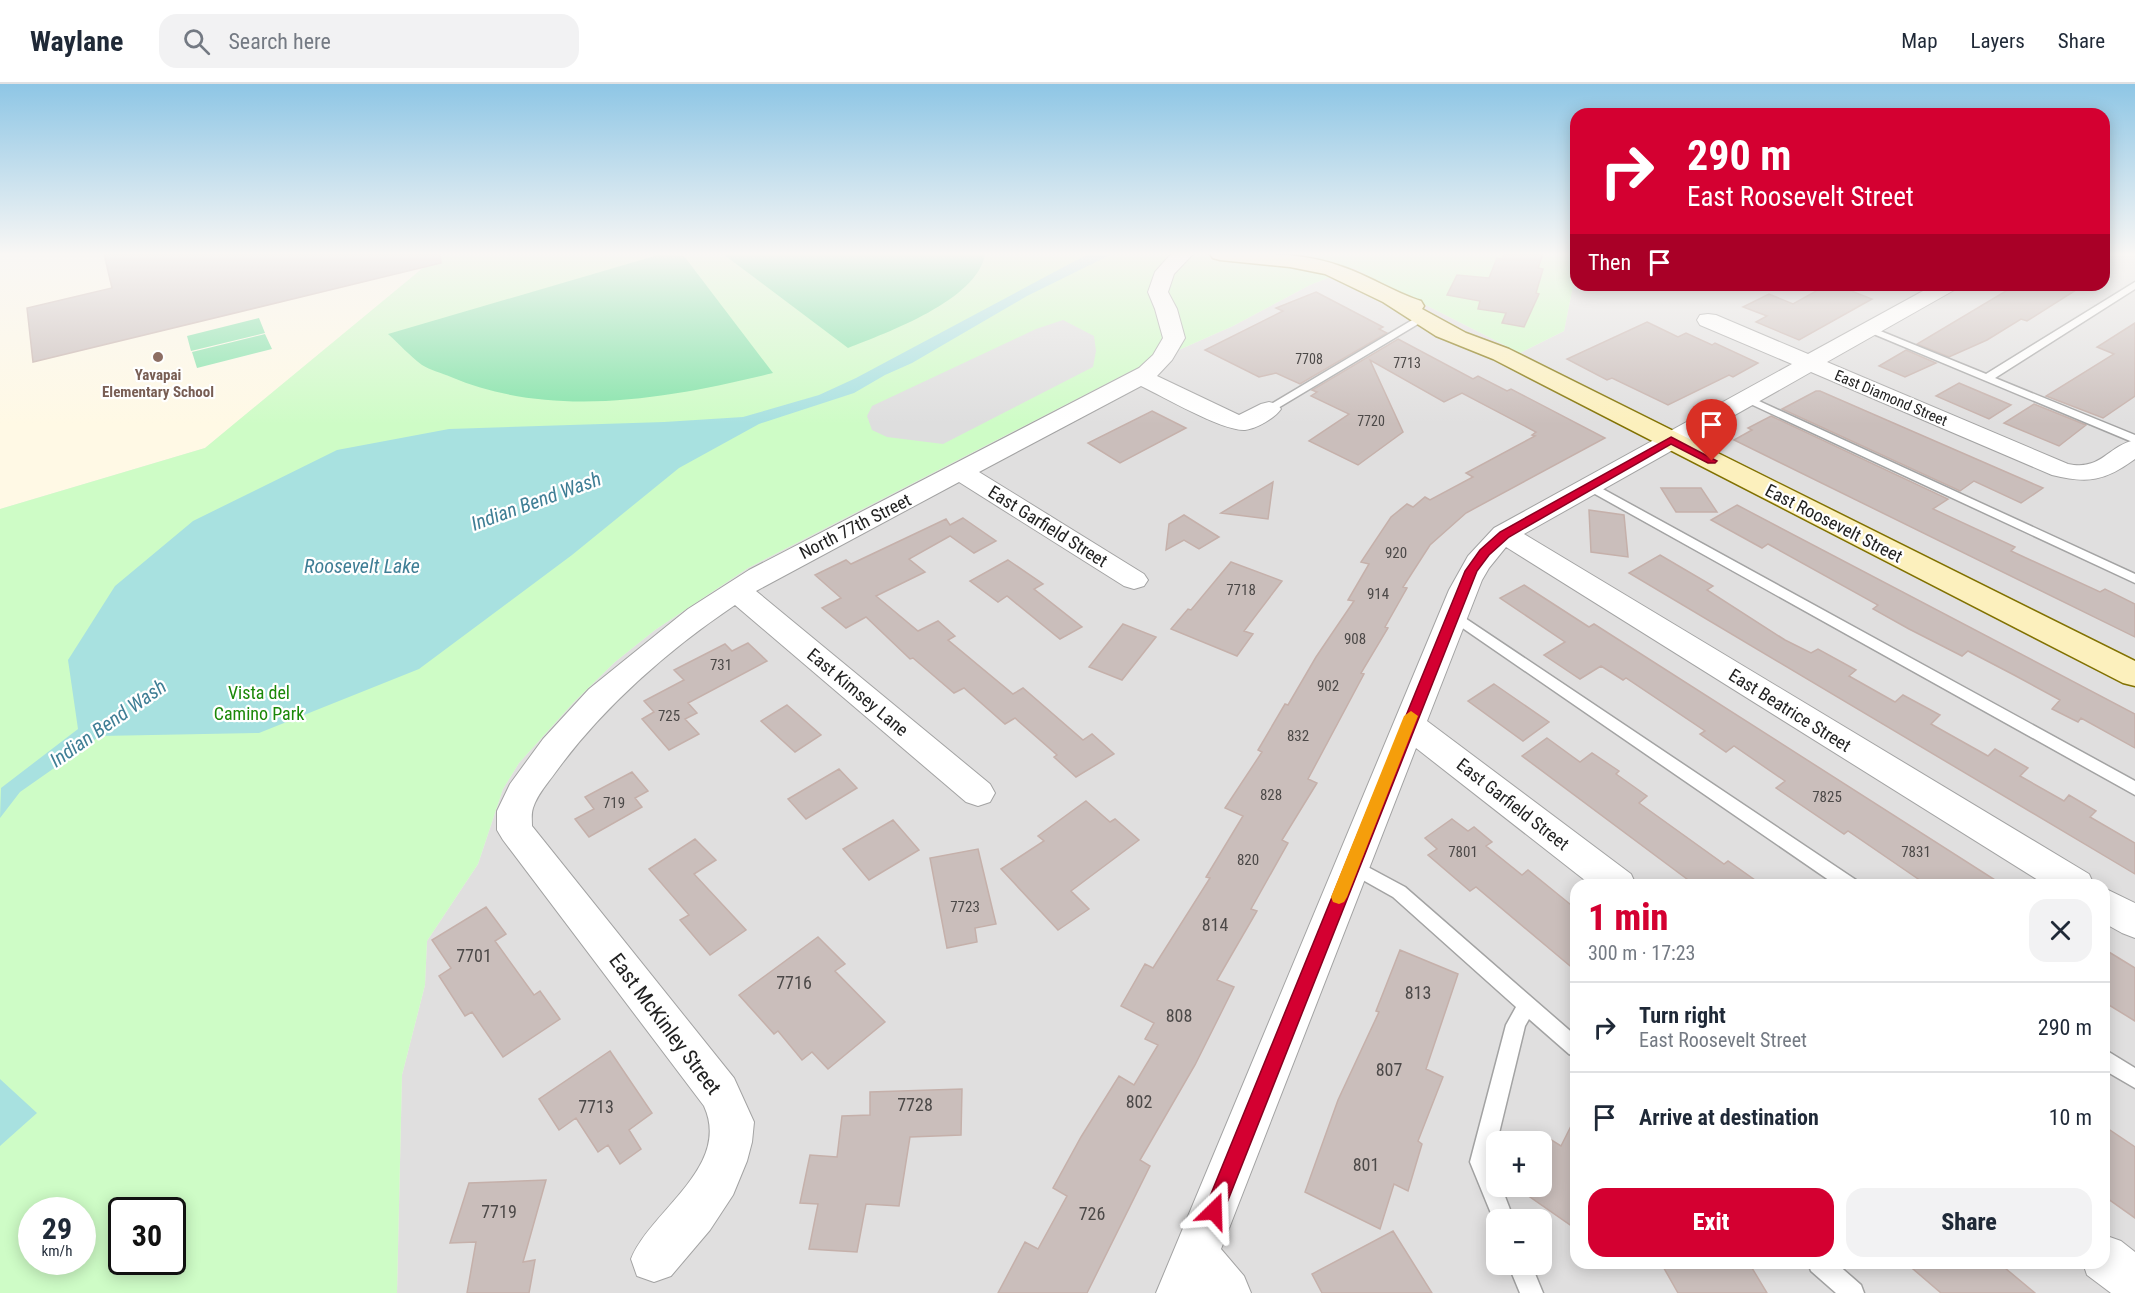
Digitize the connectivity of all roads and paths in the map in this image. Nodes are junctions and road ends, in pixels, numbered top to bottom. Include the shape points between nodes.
1 (1164, 310) edge
2 (1407, 310) edge
3 (1425, 310) edge
4 (1898, 310) edge
5 (2095, 310) edge
6 (1419, 319) junction
7 (1708, 320) dead end
8 (1869, 330) junction
9 (1501, 354) junction
10 (1808, 364) junction
11 (1141, 376) junction
12 (1987, 378) junction
13 (1746, 398) junction
14 (1269, 409) joint
15 (2135, 438) edge
16 (1671, 440) junction
17 (2135, 447) edge
18 (961, 472) junction
19 (1590, 486) junction
20 (1504, 534) junction
21 (2135, 579) edge
22 (1134, 580) dead end
23 (737, 591) junction
24 (1453, 615) junction
25 (2135, 675) edge
26 (1408, 724) junction
27 (2135, 789) edge
28 (978, 793) dead end
29 (515, 830) joint
30 (1351, 865) junction
31 (1610, 879) edge
32 (1841, 879) edge
33 (2066, 879) edge
34 (2110, 906) edge
35 (2135, 921) edge
36 (1527, 1004) junction
37 (1570, 1043) edge
38 (2110, 1062) edge
39 (2135, 1079) edge
40 (1499, 1209) edge
41 (654, 1259) dead end
42 (2110, 1263) edge
43 (1826, 1269) edge
44 (1188, 1274) edge
45 (1524, 1275) edge
46 (2135, 1282) edge
47 (1227, 1293) edge
48 (1532, 1293) edge
49 (1853, 1293) edge

1 - 11 street, North 77th Street via 1174,338 1166,356
2 - 6 street, East Roosevelt Street
3 - 9 street, East Roosevelt Street via 1487,340
4 - 8 street
5 - 12 lane
6 - 9 street, East Roosevelt Street via 1472,346
6 - 14 lane
7 - 10 street, East Diamond Street
8 - 10 street
8 - 12 lane
9 - 16 street, East Roosevelt Street
10 - 13 street
10 - 17 street, East Diamond Street via 2074,473 2099,473
11 - 14 street via 1231,420 1244,423
11 - 18 street, North 77th Street
12 - 15 lane
13 - 16 street
13 - 21 lane
16 - 19 street
16 - 25 street, East Roosevelt Street
18 - 22 street, East Garfield Street
18 - 23 street, North 77th Street
19 - 20 street
19 - 27 lane
20 - 24 street via 1471,571
20 - 33 street, East Beatrice Street
23 - 28 street, East Kimsey Lane
23 - 29 street, North 77th Street via 659,646 600,697 522,793 514,811
24 - 26 street
24 - 32 lane
26 - 30 street
26 - 31 street, East Garfield Street
29 - 41 street, East McKinley Street via 719,1092 732,1120 727,1155 705,1202
30 - 36 lane via 1399,892
30 - 44 street
34 - 35 street
36 - 37 lane
36 - 40 lane via 1516,1025 1481,1162
38 - 39 lane
42 - 46 street
43 - 49 lane
44 - 47 street
45 - 48 lane

